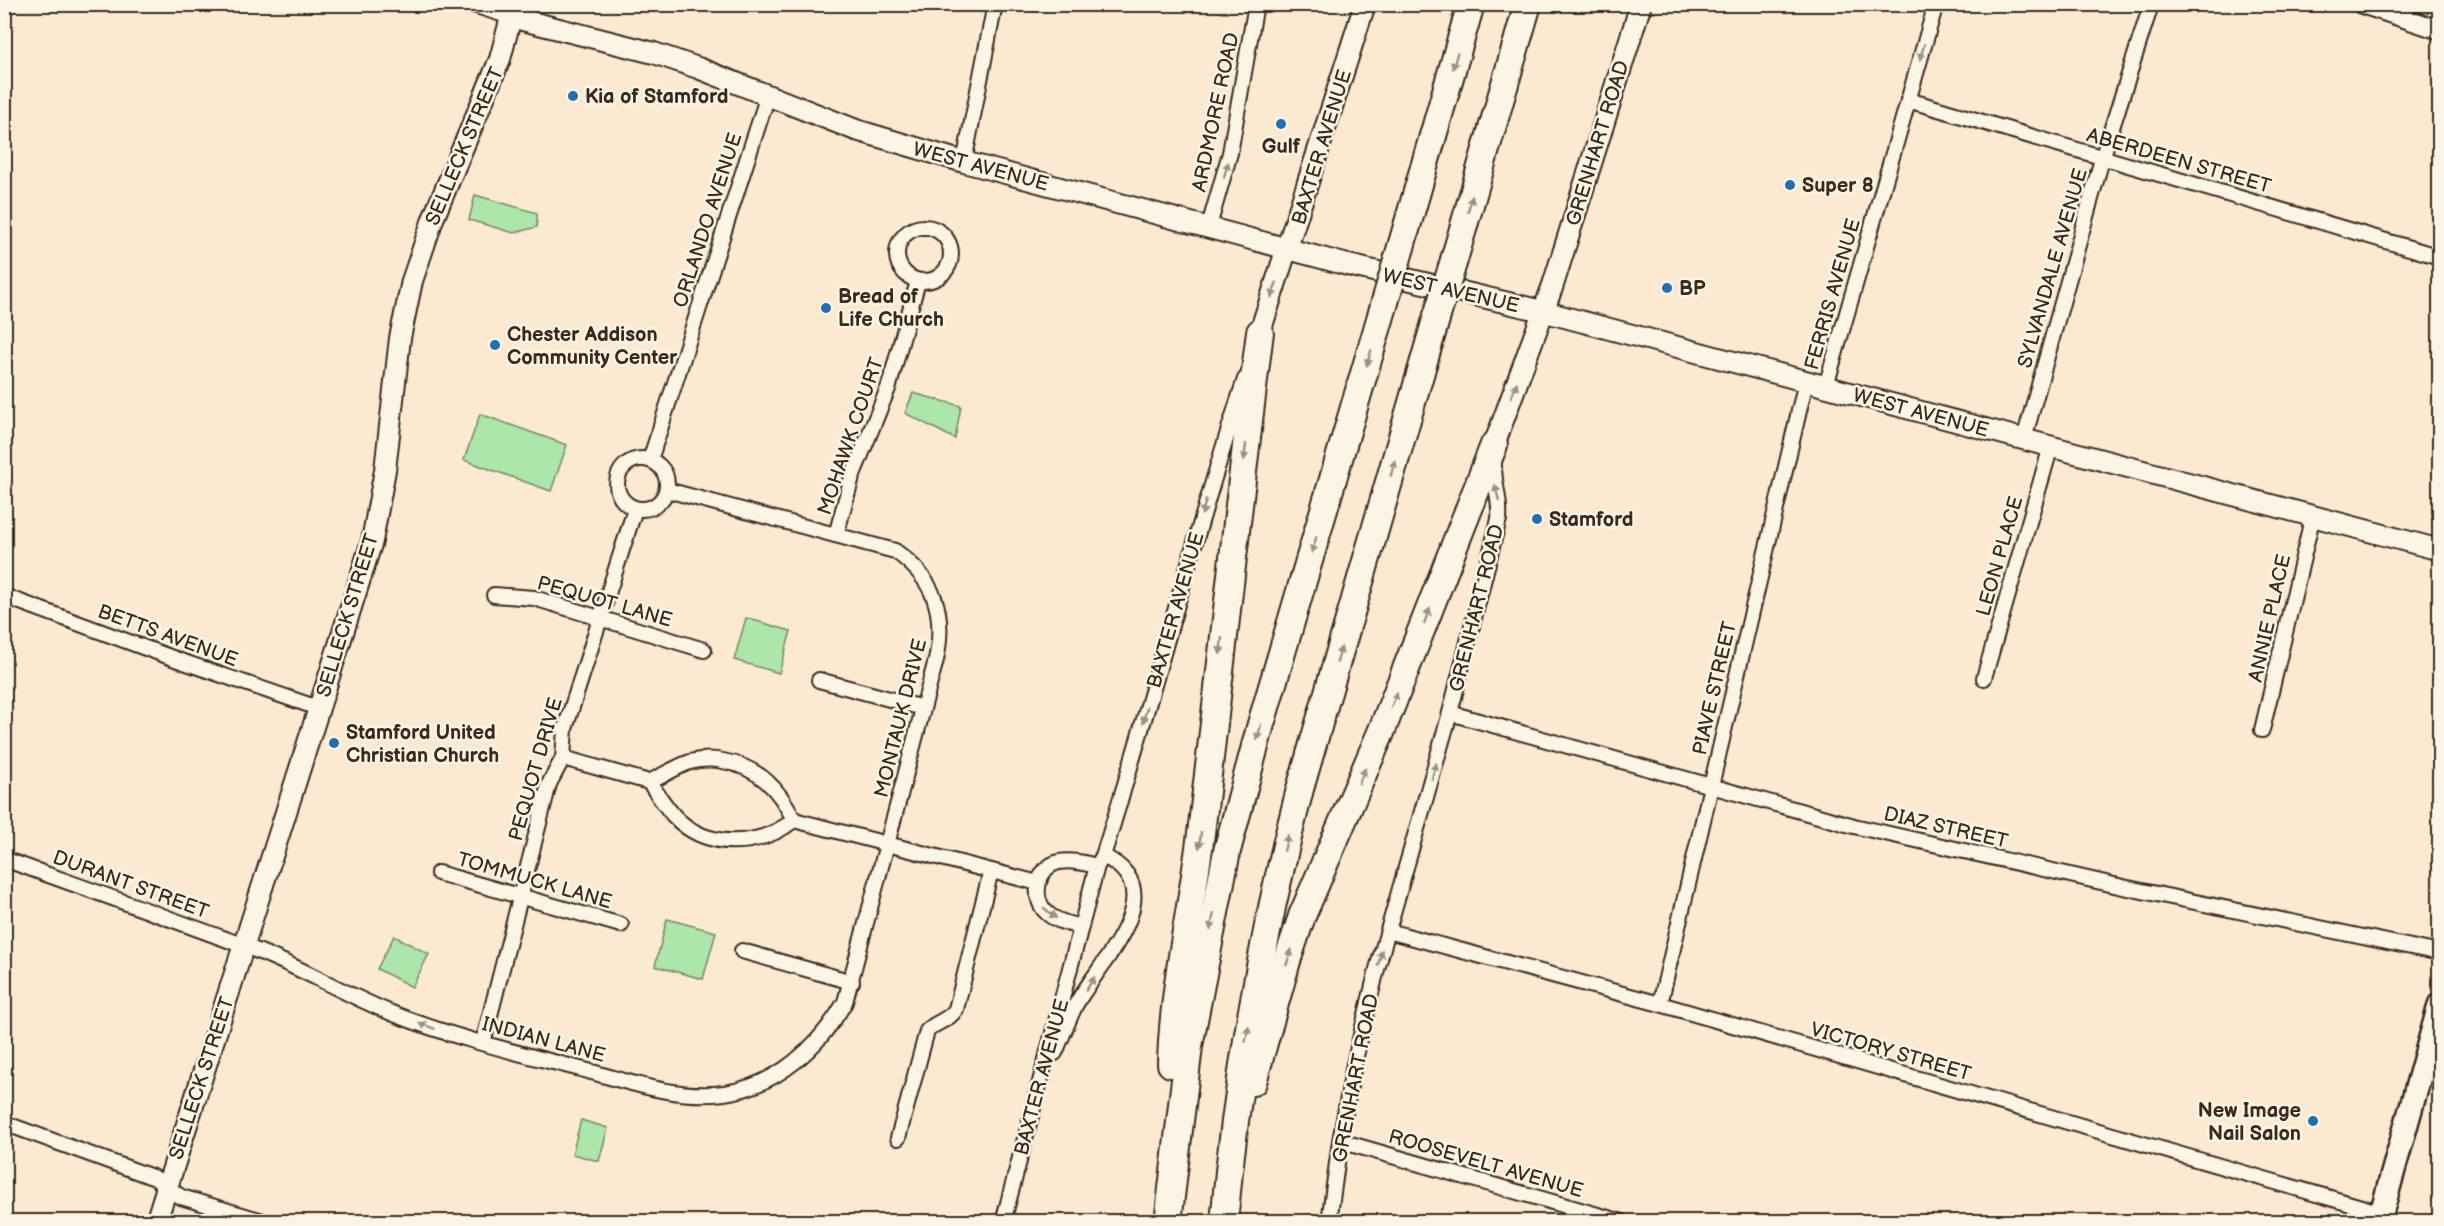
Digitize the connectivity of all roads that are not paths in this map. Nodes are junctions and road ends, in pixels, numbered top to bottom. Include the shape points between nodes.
1 (470, 4) edge
2 (995, 4) edge
3 (1256, 4) edge
4 (1365, 4) edge
5 (1472, 4) edge
6 (1528, 4) edge
7 (1641, 4) edge
8 (1935, 4) edge
9 (2362, 4) edge
10 (2151, 5) edge
11 (513, 11) edge
12 (2439, 30) edge
13 (768, 95) junction
14 (1908, 100) junction
15 (2102, 159) junction
16 (964, 162) junction
17 (1209, 226) junction
18 (1289, 248) junction
19 (2439, 257) edge
20 (918, 280) junction
21 (1542, 311) junction
22 (1260, 332) junction
23 (1806, 381) junction
24 (1826, 386) junction
25 (2024, 440) junction
26 (1494, 445) junction
27 (2051, 446) junction
28 (650, 460) junction
29 (667, 490) junction
30 (635, 509) junction
31 (2313, 515) junction
32 (836, 535) junction
33 (2439, 550) edge
34 (494, 595) dead end
35 (4, 596) edge
36 (600, 619) junction
37 (704, 650) dead end
38 (1984, 678) dead end
39 (819, 680) dead end
40 (318, 708) junction
41 (923, 708) junction
42 (1450, 713) junction
43 (2262, 730) dead end
44 (563, 758) junction
45 (649, 782) junction
46 (1712, 787) junction
47 (794, 820) junction
48 (889, 843) junction
49 (4, 859) edge
50 (1100, 861) junction
51 (991, 872) junction
52 (438, 873) dead end
53 (1038, 883) junction
54 (520, 895) junction
55 (621, 925) dead end
56 (1081, 927) junction
57 (1388, 931) junction
58 (243, 947) junction
59 (742, 951) dead end
60 (2439, 953) edge
61 (852, 982) junction
62 (1660, 1004) junction
63 (2438, 1017) edge
64 (830, 1028) joint
65 (483, 1043) junction
66 (1037, 1093) junction
67 (4, 1123) edge
68 (898, 1138) dead end
69 (1340, 1141) junction
70 (1228, 1175) junction
71 (167, 1186) junction
72 (2380, 1217) edge
73 (156, 1221) edge
74 (266, 1221) edge
75 (1003, 1221) edge
76 (1168, 1221) edge
77 (1224, 1221) edge
78 (1329, 1221) edge
79 (1622, 1221) edge

1 - 11 street, WEST AVENUE
2 - 16 street
17 -> 3 street, ARDMORE ROAD via 1230,153
4 - 18 main road, BAXTER AVENUE
5 -> 76 highway, bridge via 1261,724 1225,862 1189,1046
70 -> 6 highway, bridge via 1256,981 1300,789
7 - 21 main road, GRENHART ROAD
8 -> 14 street, FERRIS AVENUE
9 - 12 street
10 - 15 street, SYLVANDALE AVENUE
11 - 13 main road, WEST AVENUE via 646,51
11 - 40 main road, SELLECK STREET via 500,58 412,280 400,338 376,522
13 - 16 main road, WEST AVENUE via 877,137
13 - 28 street, ORLANDO AVENUE
14 - 15 street, ABERDEEN STREET
14 - 24 street, FERRIS AVENUE
15 - 19 street, ABERDEEN STREET
15 - 25 street, SYLVANDALE AVENUE
16 - 17 main road, WEST AVENUE
17 - 18 main road, WEST AVENUE
18 - 21 main road, WEST AVENUE
18 -> 22 main road, BAXTER AVENUE
20 - 20 street via 903,272 896,256 897,247 914,228 932,228 946,238 949,265 936,278
20 - 32 street, MOHAWK COURT via 892,377 852,477
21 - 23 main road, WEST AVENUE
26 -> 21 main road, GRENHART ROAD
22 -> 50 street, BAXTER AVENUE via 1212,478
22 -> 76 highway via 1197,864 1175,1008
23 - 24 main road, WEST AVENUE
23 - 46 street, PIAVE STREET
24 - 25 main road, WEST AVENUE
25 - 27 main road, WEST AVENUE
42 -> 26 street, GRENHART ROAD via 1499,519 1493,480
70 -> 26 highway via 1302,916 1382,730
27 - 31 main road, WEST AVENUE
27 - 38 street, LEON PLACE
28 - 29 street via 667,477
28 - 30 street via 628,463 620,472 619,494
29 - 30 street via 655,506
29 - 32 street, MONTAUK DRIVE
30 - 36 street, PEQUOT DRIVE
31 - 33 main road, WEST AVENUE
31 - 43 street, ANNIE PLACE
32 - 41 street, MONTAUK DRIVE via 895,551 917,569 933,593 941,639
34 - 36 street, PEQUOT LANE via 534,598
35 - 40 street, BETTS AVENUE
36 - 37 street, PEQUOT LANE
36 - 44 street, PEQUOT DRIVE via 565,729
39 - 41 street
40 - 58 main road, SELLECK STREET
41 - 48 street, MONTAUK DRIVE
42 - 46 street, DIAZ STREET
57 -> 42 street, GRENHART ROAD
44 - 45 street
44 - 54 street, PEQUOT DRIVE via 549,784
45 - 47 street via 675,817 692,830 714,838 750,842 781,830
45 - 47 street via 692,762 717,760 743,765 766,779 787,804
46 - 60 street, DIAZ STREET via 1854,826 2076,877
46 - 62 street, PIAVE STREET
47 - 48 street
48 - 51 street
48 - 61 street, MONTAUK DRIVE
49 - 58 street, DURANT STREET
50 - 53 street via 1056,863 1042,874
50 - 56 street, BAXTER AVENUE
66 -> 50 street via 1076,1006 1123,932 1134,907 1129,877 1113,861
51 - 53 street
51 - 68 street via 956,1009 952,1016 927,1031
52 - 54 street, TOMMUCK LANE
53 -> 56 street via 1038,896 1045,911
54 - 55 street, TOMMUCK LANE
54 - 65 street, PEQUOT DRIVE
56 - 66 street, BAXTER AVENUE
57 - 62 street, VICTORY STREET
69 -> 57 street, GRENHART ROAD via 1354,1064
65 -> 58 street, INDIAN LANE via 393,1013
58 - 71 main road, SELLECK STREET
59 - 61 street
61 - 64 street, MONTAUK DRIVE
62 - 72 street, VICTORY STREET
63 - 72 main road
64 - 65 street, INDIAN LANE via 800,1058 764,1081 704,1095 626,1082
66 - 75 street, BAXTER AVENUE
67 - 71 street via 155,1178
69 - 78 street, GRENHART ROAD
69 - 79 street, ROOSEVELT AVENUE
70 - 77 highway
71 - 73 main road, SELLECK STREET
71 - 74 street via 181,1197

